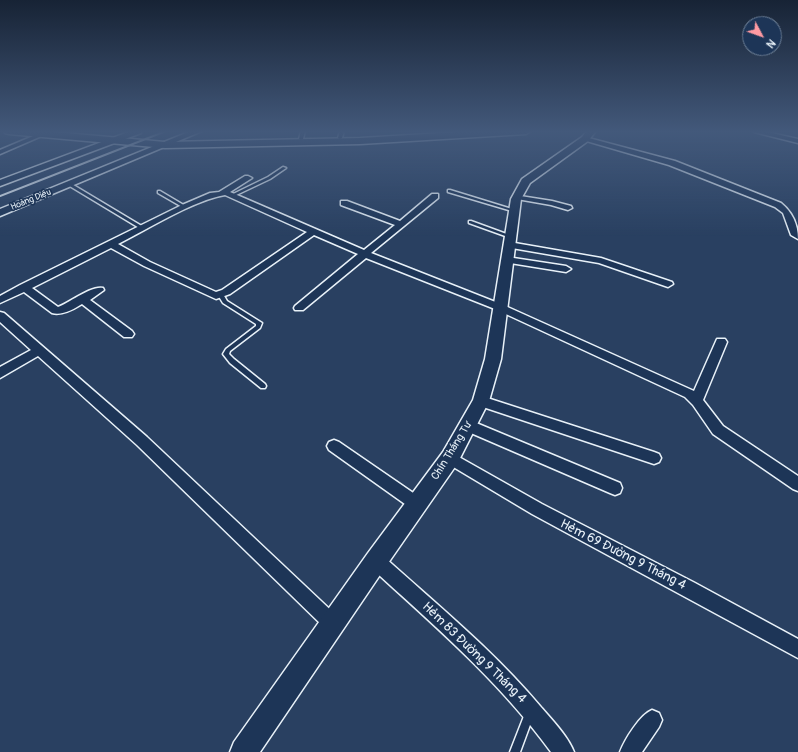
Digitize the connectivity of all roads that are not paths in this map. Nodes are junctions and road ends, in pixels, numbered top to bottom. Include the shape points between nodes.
1 (45, 166) edge
2 (112, 166) edge
3 (546, 166) edge
4 (680, 166) edge
5 (284, 168) dead end
6 (248, 178) dead end
7 (0, 183) edge
8 (69, 184) junction
9 (449, 191) dead end
10 (159, 192) dead end
11 (222, 193) junction
12 (231, 196) junction
13 (435, 196) dead end
14 (344, 203) dead end
15 (515, 203) junction
16 (778, 205) junction
17 (185, 207) junction
18 (568, 208) dead end
19 (798, 212) edge
20 (0, 213) edge
21 (470, 222) dead end
22 (400, 224) junction
23 (143, 228) junction
24 (314, 231) junction
25 (798, 236) edge
26 (111, 244) junction
27 (508, 247) junction
28 (364, 254) junction
29 (566, 269) dead end
30 (668, 284) dead end
31 (24, 288) junction
32 (99, 290) dead end
33 (221, 295) junction
34 (82, 299) junction
35 (0, 300) edge
36 (499, 307) junction
37 (299, 308) dead end
38 (0, 316) edge
39 (128, 334) dead end
40 (721, 342) dead end
41 (39, 350) junction
42 (0, 373) edge
43 (263, 386) dead end
44 (697, 400) junction
45 (481, 401) junction
46 (469, 426) junction
47 (334, 446) dead end
48 (450, 458) junction
49 (654, 458) dead end
50 (798, 484) edge
51 (615, 488) dead end
52 (417, 504) junction
53 (376, 561) junction
54 (332, 623) junction
55 (798, 649) edge
56 (531, 708) junction
57 (652, 720) dead end
58 (244, 752) edge
59 (515, 752) edge
60 (564, 752) edge
61 (630, 752) edge

1 - 7 street
2 - 8 street, Hoàng Diệu
3 - 15 street, Chín Tháng Tư via 526,181
4 - 16 street
5 - 12 lane
6 - 11 street
8 - 20 street, Hoàng Diệu
8 - 23 lane
9 - 15 lane
10 - 17 lane
11 - 12 street
11 - 17 street
12 - 24 street
13 - 22 street
14 - 22 street
15 - 18 street via 552,203
15 - 27 street, Chín Tháng Tư
16 - 19 street
16 - 25 street via 787,212 794,233
17 - 23 street
21 - 27 lane
22 - 28 street
23 - 26 street
24 - 28 street
24 - 33 street
26 - 31 street
26 - 33 street via 197,288 216,296
27 - 29 street
27 - 30 street via 601,261
27 - 36 street, Chín Tháng Tư
28 - 36 street
28 - 37 street
31 - 34 street via 56,311
31 - 35 street
32 - 34 street
33 - 43 lane via 225,302 259,323 258,327 226,354
34 - 39 street
36 - 44 street via 689,394
36 - 45 street, Chín Tháng Tư via 493,359
38 - 41 street
40 - 44 street
41 - 42 street
41 - 54 street via 190,486
44 - 50 street via 718,430
45 - 46 street, Chín Tháng Tư
45 - 49 street
46 - 48 street, Chín Tháng Tư
46 - 51 street
47 - 52 street
48 - 52 street, Chín Tháng Tư
48 - 55 street, Hẻm 69 Đường 9 Tháng 4 via 530,506
52 - 53 street, Chín Tháng Tư
53 - 54 street, Chín Tháng Tư
53 - 56 street, Hẻm 83 Đường 9 Tháng 4 via 499,674
54 - 58 street, Chín Tháng Tư
56 - 59 lane
56 - 60 street, Hẻm 83 Đường 9 Tháng 4
57 - 61 street

